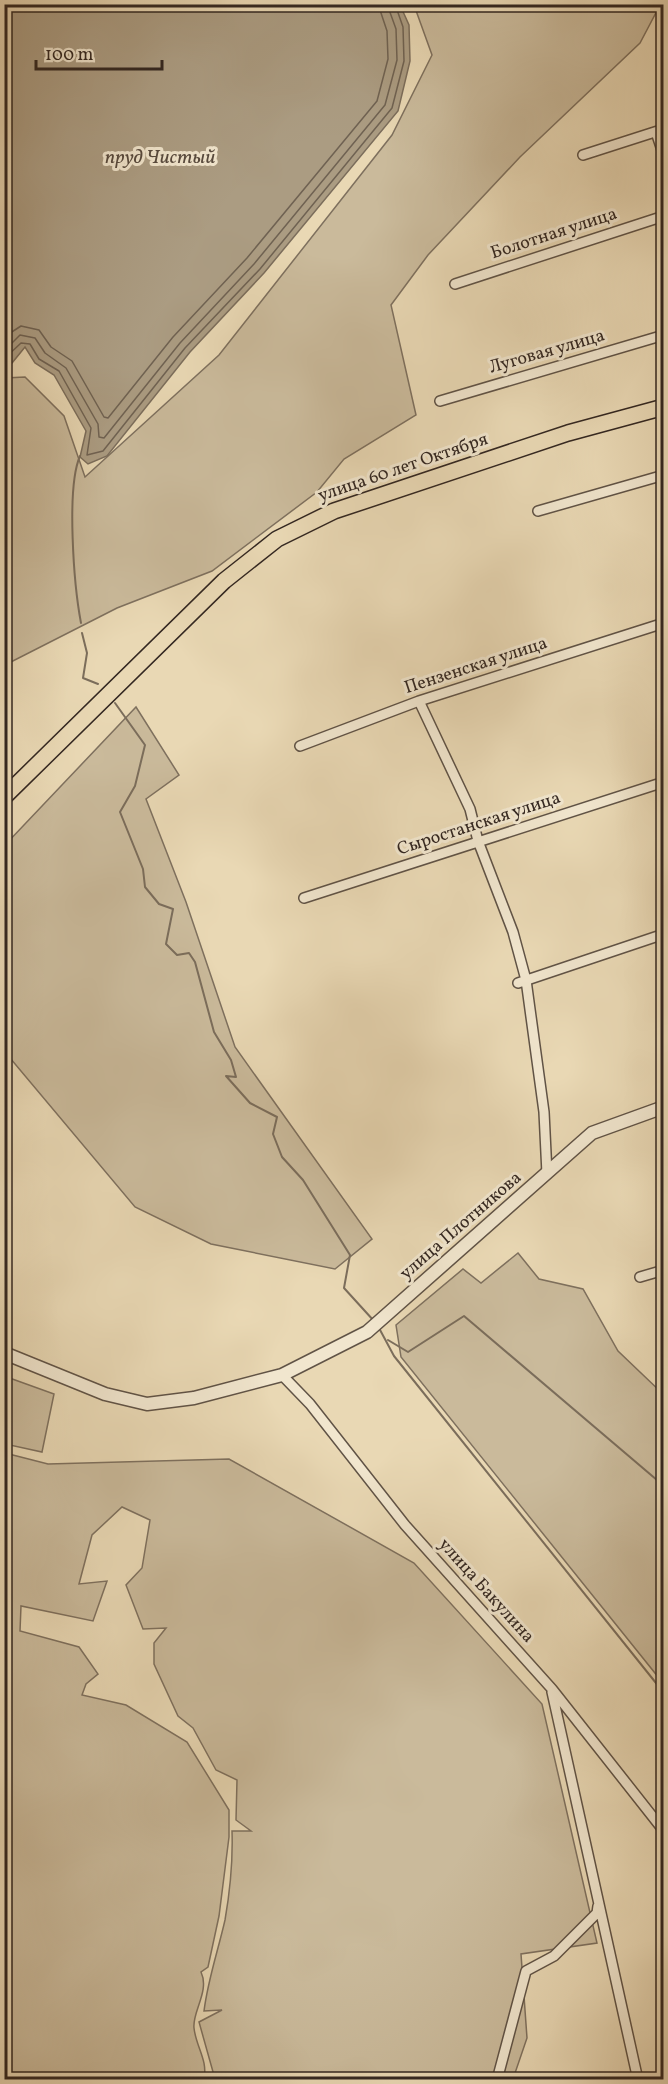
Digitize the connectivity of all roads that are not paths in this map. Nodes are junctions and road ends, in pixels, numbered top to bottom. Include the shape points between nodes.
1 (660, 131) edge
2 (583, 155) dead end
3 (663, 156) edge
4 (663, 216) edge
5 (455, 284) dead end
6 (663, 335) edge
7 (440, 400) dead end
8 (663, 407) edge
9 (663, 475) edge
10 (538, 511) dead end
11 (663, 623) edge
12 (419, 701) junction
13 (300, 746) dead end
14 (663, 782) edge
15 (4, 797) edge
16 (478, 841) junction
17 (304, 898) dead end
18 (663, 934) edge
19 (522, 981) junction
20 (663, 1107) edge
21 (548, 1174) junction
22 (663, 1270) edge
23 (640, 1277) dead end
24 (4, 1353) edge
25 (282, 1375) junction
26 (552, 1689) junction
27 (663, 1831) edge
28 (598, 1906) junction
29 (497, 2079) edge
30 (638, 2079) edge

1 - 2 street
1 - 3 street
4 - 5 street, Болотная улица
6 - 7 street, Луговая улица
8 - 15 main road, улица 60 лет Октября via 568,433 334,511 277,539 224,581
9 - 10 street
11 - 12 street, Пензенская улица
12 - 13 street, Пензенская улица
12 - 16 street via 470,808
14 - 16 street, Сыростанская улица
16 - 17 street, Сыростанская улица
16 - 19 street via 513,932
18 - 19 street
19 - 21 street via 544,1112
20 - 21 street, улица Плотникова via 592,1133
21 - 25 street, улица Плотникова via 367,1332
22 - 23 street
24 - 25 street via 105,1394 147,1404 194,1398
25 - 26 street, улица Бакулина via 310,1404 405,1525
26 - 27 street, улица Бакулина
26 - 28 street
28 - 29 street via 597,1913 554,1956 526,1971
28 - 30 street

